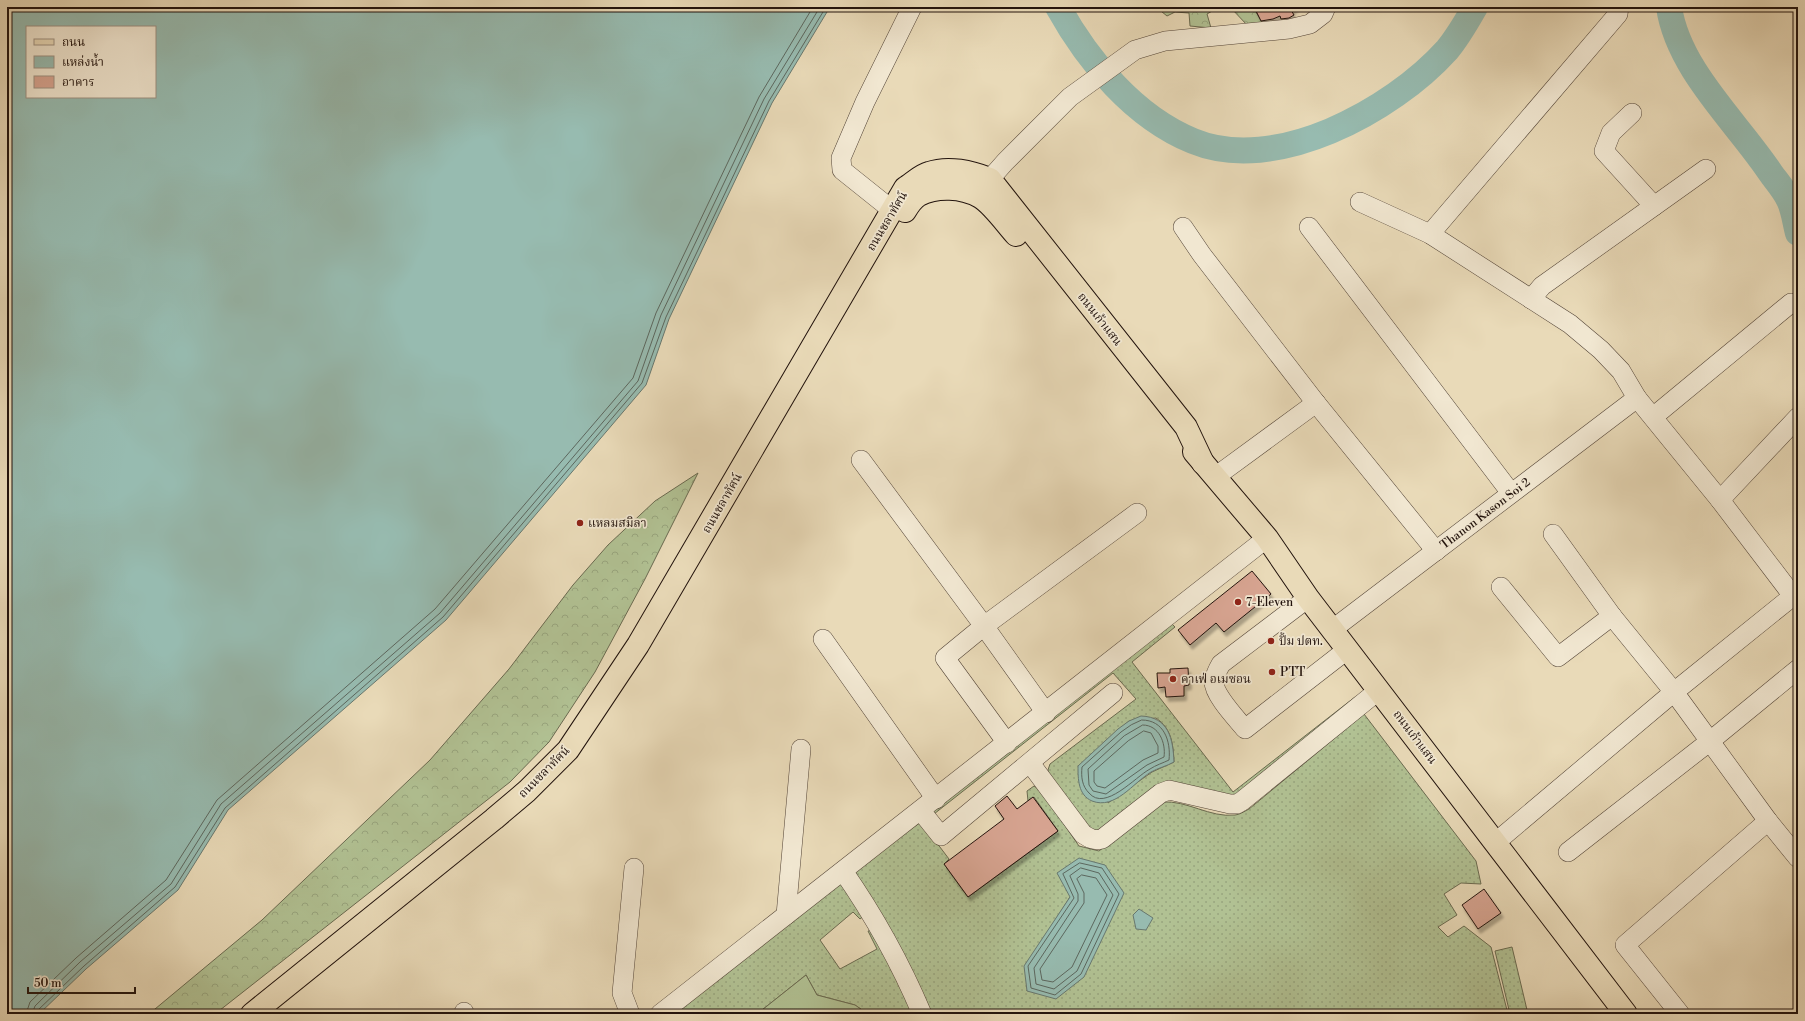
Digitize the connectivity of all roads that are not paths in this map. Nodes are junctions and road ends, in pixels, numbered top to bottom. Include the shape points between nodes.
1 (912, 7) edge
2 (1326, 7) edge
3 (1620, 7) edge
4 (1632, 113) dead end
5 (1706, 169) dead end
6 (985, 188) junction
7 (1360, 202) dead end
8 (1654, 206) junction
9 (892, 210) junction
10 (1183, 227) dead end
11 (1309, 227) dead end
12 (1430, 234) junction
13 (1531, 299) junction
14 (1791, 303) dead end
15 (1637, 398) junction
16 (1316, 403) junction
17 (1653, 417) junction
18 (1798, 417) edge
19 (750, 455) junction
20 (861, 460) dead end
21 (1209, 470) junction
22 (1511, 493) junction
23 (1720, 500) junction
24 (1137, 513) dead end
25 (1553, 534) dead end
26 (1267, 538) junction
27 (1436, 551) junction
28 (1501, 587) dead end
29 (1796, 594) edge
30 (1308, 598) junction
31 (1612, 616) junction
32 (984, 626) junction
33 (1333, 629) junction
34 (823, 640) dead end
35 (1348, 649) junction
36 (1798, 670) edge
37 (1379, 690) junction
38 (1674, 692) junction
39 (1113, 693) dead end
40 (1046, 713) junction
41 (1709, 742) junction
42 (1006, 743) junction
43 (801, 749) dead end
44 (1030, 763) junction
45 (936, 799) junction
46 (921, 811) junction
47 (1768, 821) junction
48 (1496, 842) junction
49 (1568, 852) dead end
50 (1798, 858) edge
51 (634, 868) dead end
52 (843, 871) junction
53 (786, 915) junction
54 (252, 1014) edge
55 (630, 1014) edge
56 (660, 1014) edge
57 (922, 1014) edge
58 (1626, 1014) edge
59 (1680, 1014) edge

1 - 9 street via 865,102 841,158 842,170
2 - 6 street via 1323,14 1310,24 1289,30 1165,40 1135,50 1070,98
3 - 12 street via 1618,14
4 - 8 street via 1611,133 1604,151
5 - 8 street
6 - 9 main road, ถนนชลาทัศน์ via 975,174 952,170 928,173 906,188
6 - 19 main road, ถนนชลาทัศน์ via 936,189 918,196 910,205
6 - 21 main road, ถนนเก้าแสน via 1186,427
7 - 12 street
8 - 13 street via 1542,286
9 - 19 main road, ถนนชลาทัศน์
10 - 16 street
11 - 22 street
12 - 13 street
13 - 15 street via 1570,324 1601,350 1621,372
14 - 17 street
15 - 17 street
15 - 22 street, Thanon Kason Soi 2
16 - 21 street
16 - 27 street
17 - 23 street
18 - 23 street
19 - 54 main road, ถนนชลาทัศน์ via 638,645 568,750 527,791 494,819
20 - 32 street
21 - 26 main road, ถนนเก้าแสน
22 - 27 street, Thanon Kason Soi 2
23 - 29 street
24 - 32 street
25 - 31 street
26 - 30 main road, ถนนเก้าแสน
26 - 40 street
27 - 33 street, Thanon Kason Soi 2
28 - 31 street via 1558,657
29 - 38 street
30 - 33 main road, ถนนเก้าแสน
30 - 35 street via 1220,664 1214,682 1217,693 1245,729
31 - 38 street
32 - 40 street
32 - 42 street via 945,658
33 - 35 main road, ถนนเก้าแสน
34 - 45 street
35 - 37 main road, ถนนเก้าแสน
36 - 41 street
37 - 44 street via 1237,804 1169,790 1161,793 1102,839 1090,839 1083,834
37 - 48 main road, ถนนเก้าแสน
38 - 41 street
38 - 48 street
39 - 44 street
40 - 42 street
41 - 47 street
41 - 49 street
42 - 45 street
43 - 53 street
44 - 46 street via 941,836
45 - 46 street
46 - 52 street
47 - 50 street
47 - 59 street via 1625,945
48 - 58 main road, ถนนเก้าแสน
51 - 55 street via 622,992
52 - 53 street
52 - 57 street via 873,916
53 - 56 street

